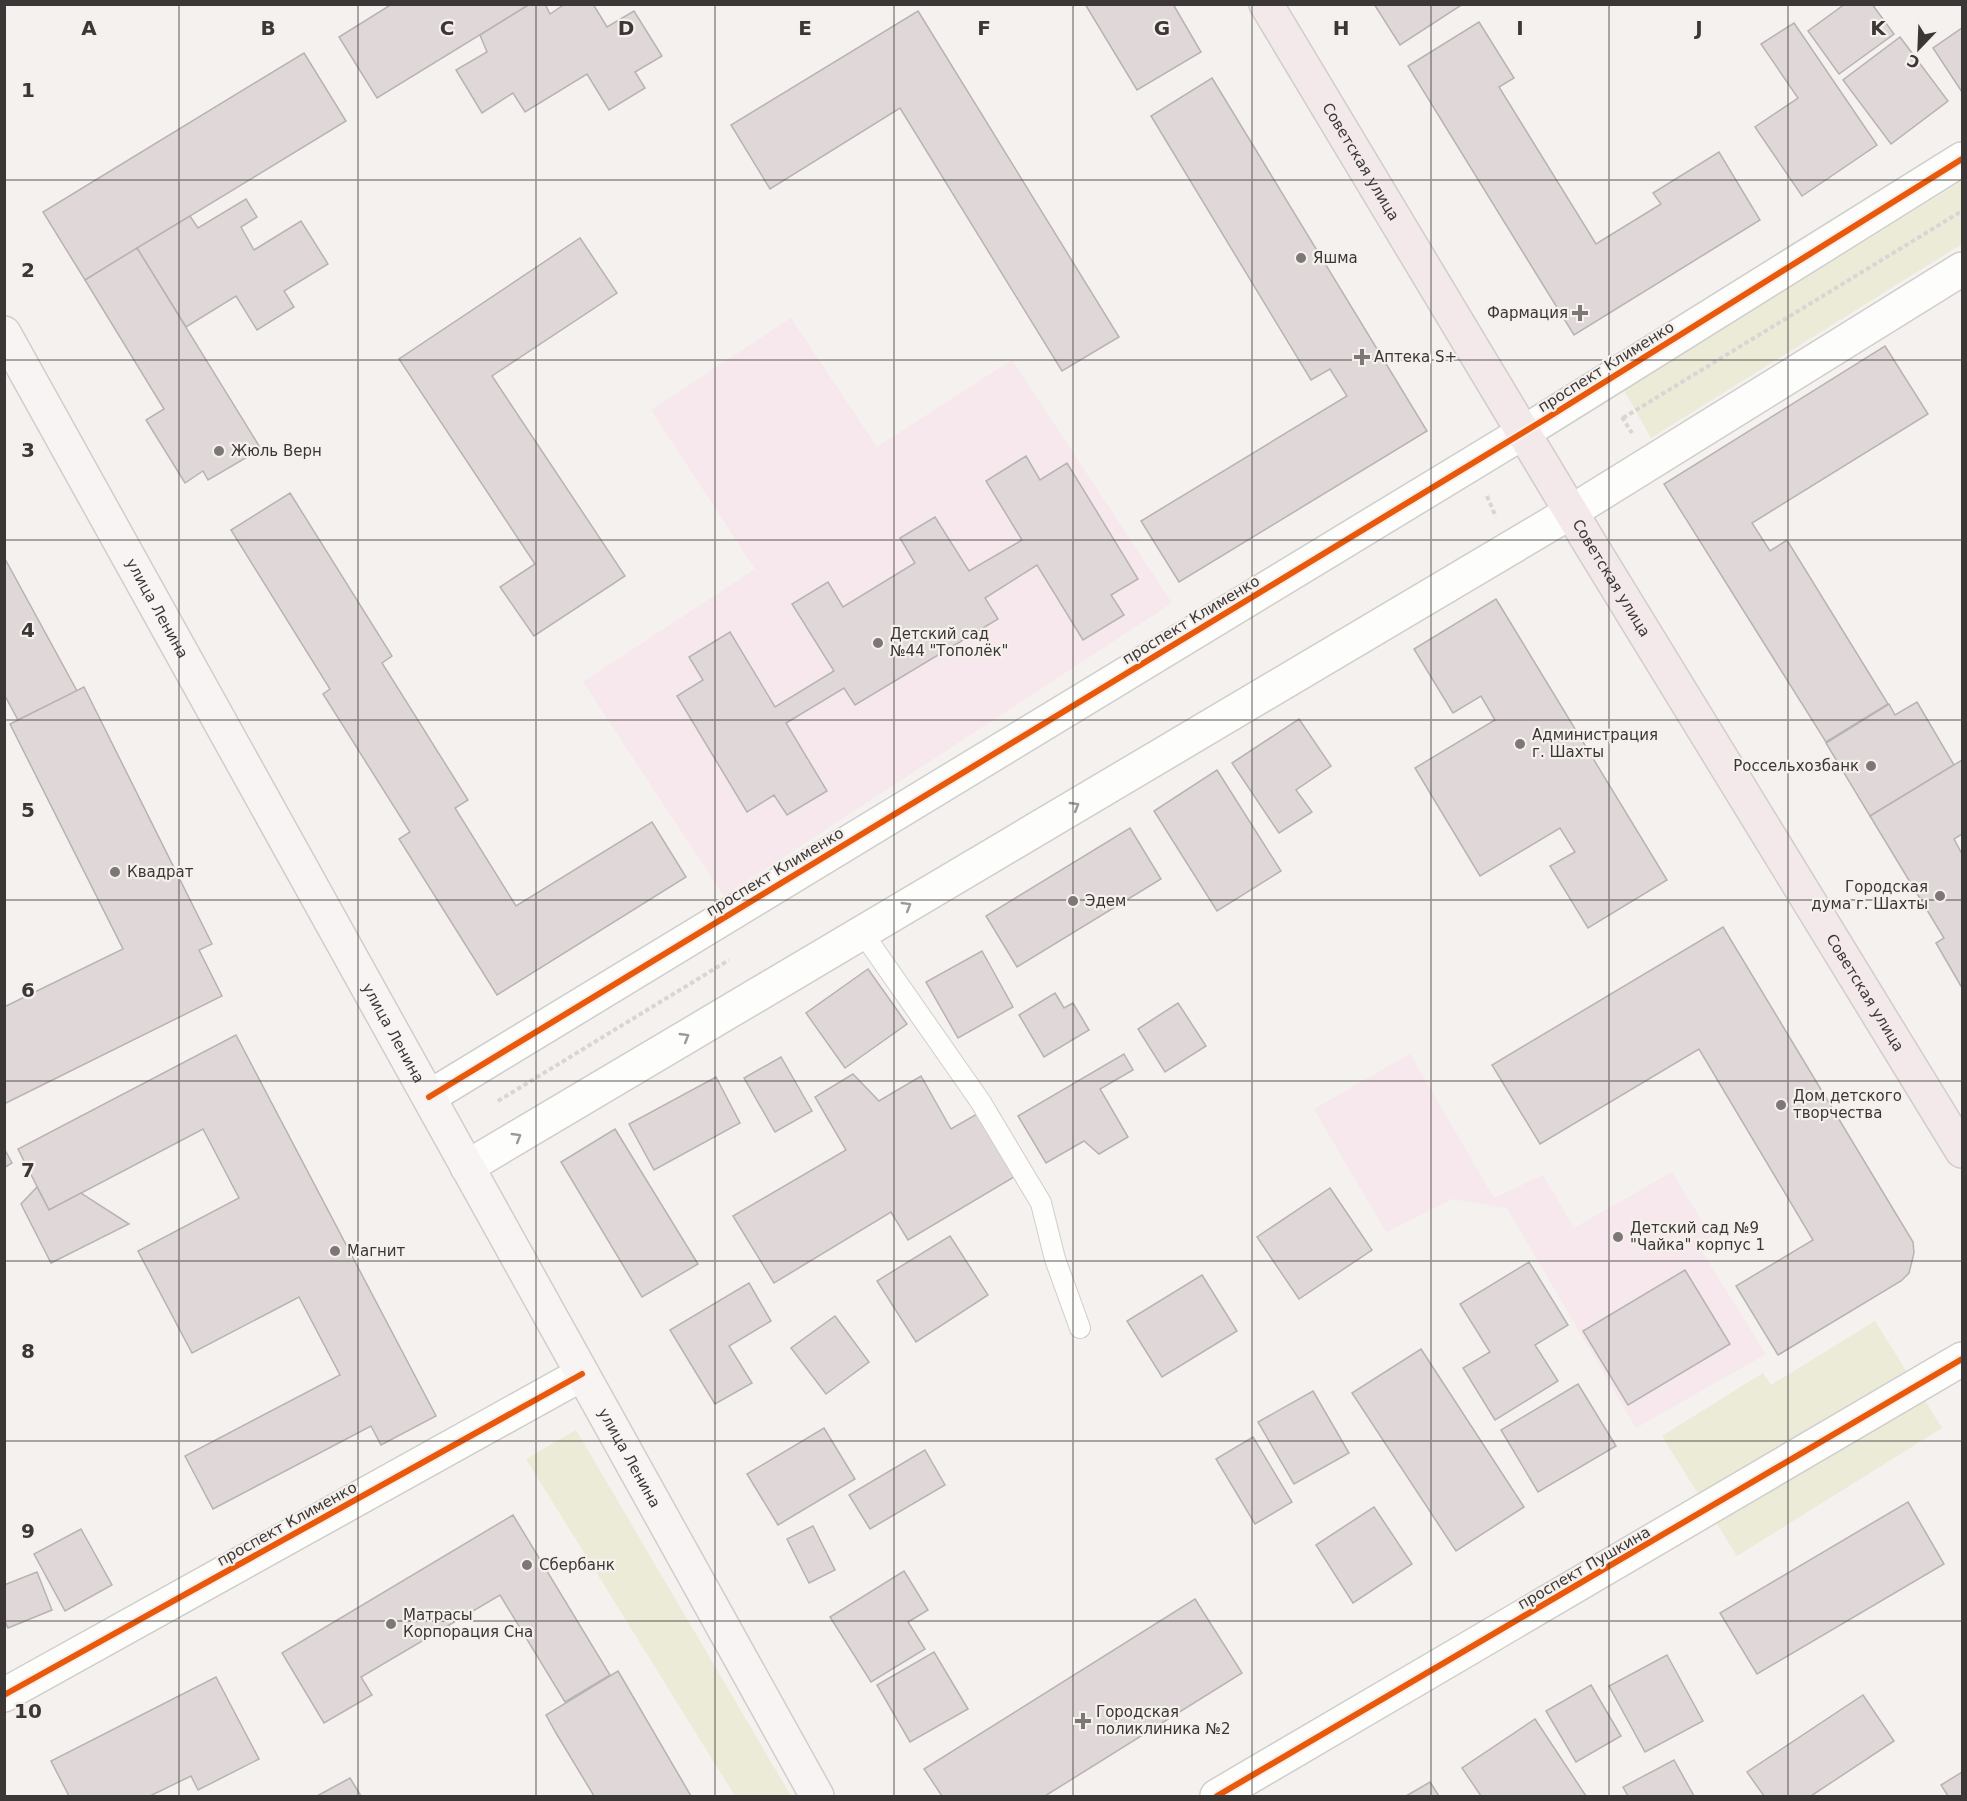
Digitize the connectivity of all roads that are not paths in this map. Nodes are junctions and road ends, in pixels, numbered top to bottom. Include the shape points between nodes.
1 (1266, 4) edge
2 (1962, 159) edge
3 (1962, 269) edge
4 (4, 333) edge
5 (1523, 432) junction
6 (1571, 512) junction
7 (862, 932) junction
8 (429, 1097) junction
9 (1962, 1151) edge
10 (467, 1167) junction
11 (1080, 1328) dead end
12 (1962, 1359) edge
13 (582, 1374) junction
14 (4, 1695) edge
15 (817, 1797) edge
16 (1217, 1797) edge

1 - 5 main road, Советская улица
2 - 5 street, проспект Клименко
3 - 6 street
4 - 8 main road, улица Ленина
5 - 6 main road, Советская улица
5 - 8 street, проспект Клименко
7 -> 6 street
6 - 9 main road, Советская улица
10 -> 7 street
7 - 11 lane via 980,1101 1041,1203 1055,1259
8 - 10 main road, улица Ленина
10 - 13 main road, улица Ленина
12 - 16 street, проспект Пушкина
13 - 14 street, проспект Клименко
13 - 15 main road, улица Ленина

